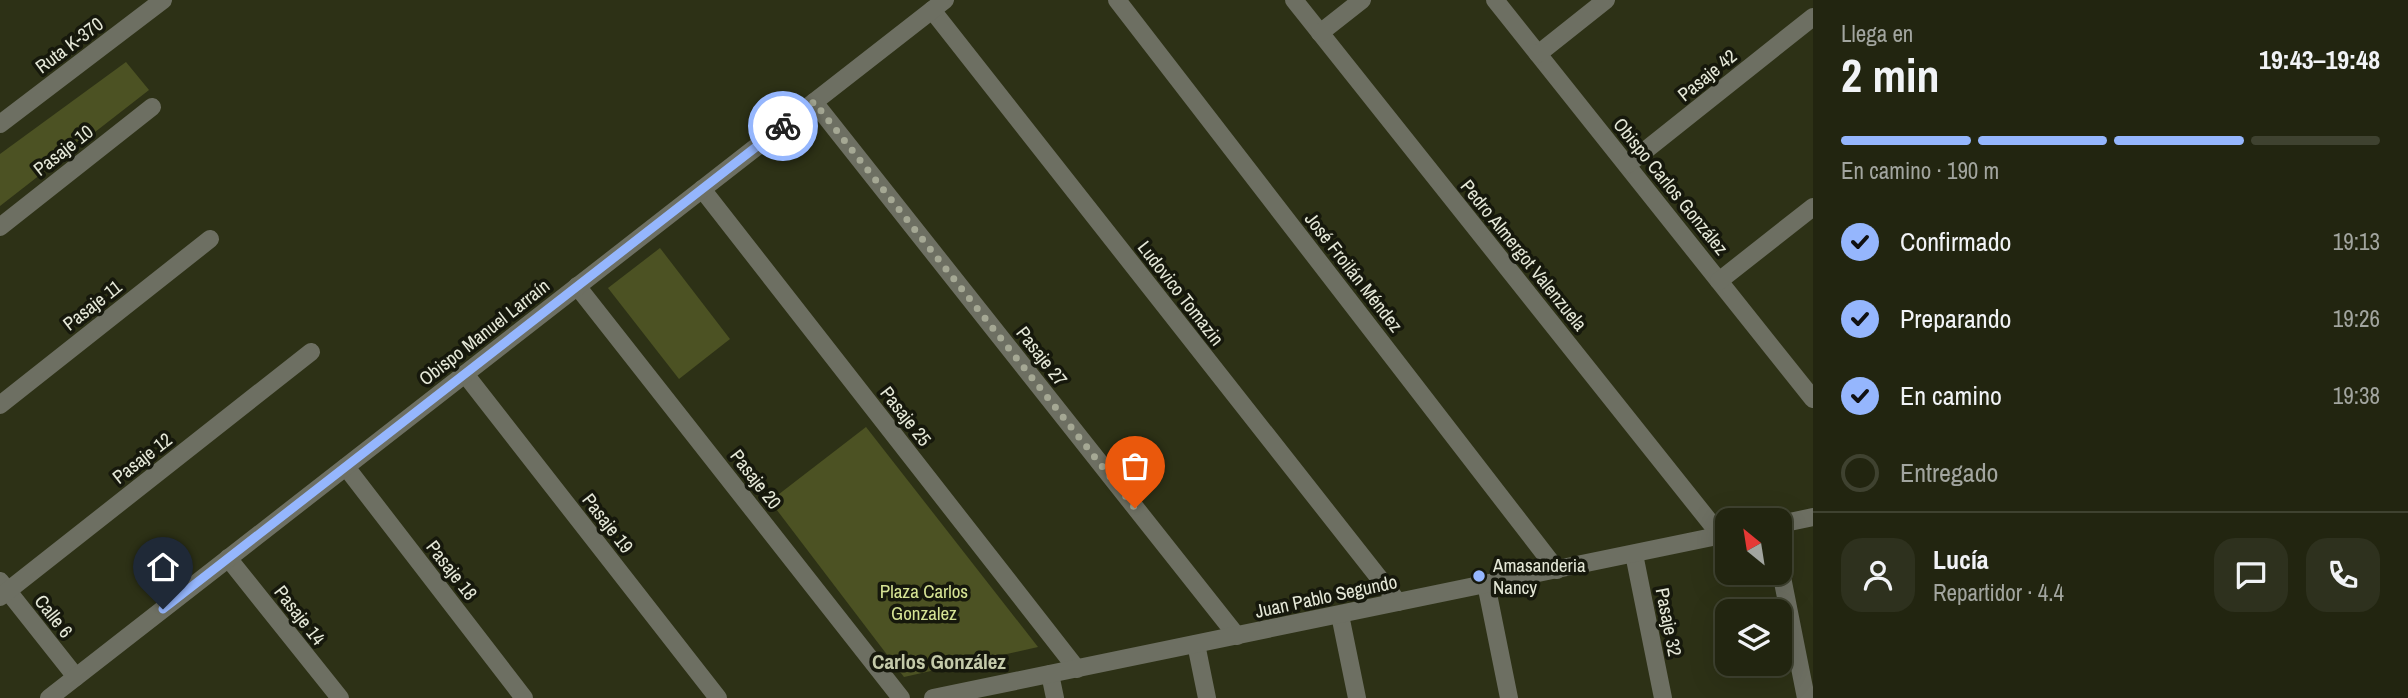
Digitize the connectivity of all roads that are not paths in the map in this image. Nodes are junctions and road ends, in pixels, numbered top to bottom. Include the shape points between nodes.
1 (163, 0) edge
2 (1117, 0) edge
3 (1294, 0) edge
4 (1362, 0) edge
5 (1495, 0) edge
6 (1605, 0) edge
7 (939, 5) edge
8 (1813, 17) edge
9 (1320, 33) junction
10 (1538, 54) junction
11 (814, 102) junction
12 (152, 107) dead end
13 (0, 124) edge
14 (1627, 165) junction
15 (702, 189) junction
16 (1813, 207) edge
17 (0, 227) edge
18 (210, 239) dead end
19 (1719, 281) junction
20 (577, 286) junction
21 (311, 352) dead end
22 (465, 374) junction
23 (1813, 399) edge
24 (0, 405) edge
25 (346, 467) junction
26 (1813, 517) edge
27 (1792, 521) edge
28 (1715, 524) edge
29 (1715, 537) edge
30 (1634, 554) junction
31 (229, 558) junction
32 (1557, 570) junction
33 (1486, 584) junction
34 (1784, 585) edge
35 (3, 590) edge
36 (1398, 602) junction
37 (1340, 614) junction
38 (1237, 636) junction
39 (1196, 644) junction
40 (1077, 669) junction
41 (1050, 674) junction
42 (76, 677) junction
43 (49, 698) edge
44 (340, 698) edge
45 (524, 698) edge
46 (718, 698) edge
47 (901, 698) edge
48 (933, 698) edge
49 (1055, 698) edge
50 (1207, 698) edge
51 (1357, 698) edge
52 (1509, 698) edge
53 (1663, 698) edge
54 (1806, 698) edge

1 - 13 street, Ruta K-370
2 - 32 street, José Froilán Méndez
3 - 9 street, Pedro Almergot Valenzuela
4 - 9 street
5 - 10 street, Obispo Carlos González
6 - 10 street
7 - 11 street, Obispo Manuel Larraín
7 - 36 street, Ludovico Tomazin
8 - 14 street, Pasaje 42
9 - 28 street, Pedro Almergot Valenzuela
10 - 14 street, Obispo Carlos González
11 - 15 street, Obispo Manuel Larraín
11 - 38 street, Pasaje 27
12 - 17 street, Pasaje 10
14 - 19 street, Obispo Carlos González
15 - 20 street, Obispo Manuel Larraín
15 - 40 street, Pasaje 25
16 - 19 street
18 - 24 street, Pasaje 11
19 - 23 street, Obispo Carlos González
20 - 22 street, Obispo Manuel Larraín
20 - 47 street, Pasaje 20
21 - 35 street, Pasaje 12
22 - 25 street, Obispo Manuel Larraín
22 - 46 street, Pasaje 19
25 - 31 street, Obispo Manuel Larraín
25 - 45 street, Pasaje 18
26 - 27 street
29 - 30 street, Juan Pablo Segundo
30 - 32 street, Juan Pablo Segundo
30 - 53 street, Pasaje 32
31 - 42 street, Obispo Manuel Larraín
31 - 44 street, Pasaje 14
32 - 33 street, Juan Pablo Segundo
33 - 36 street, Juan Pablo Segundo
33 - 52 street
34 - 54 street
35 - 42 street, Calle 6
36 - 37 street, Juan Pablo Segundo
37 - 38 street, Juan Pablo Segundo
37 - 51 street
38 - 39 street, Juan Pablo Segundo
39 - 40 street, Juan Pablo Segundo
39 - 50 street
40 - 41 street, Juan Pablo Segundo
41 - 48 street, Juan Pablo Segundo
41 - 49 street
42 - 43 street, Obispo Manuel Larraín

